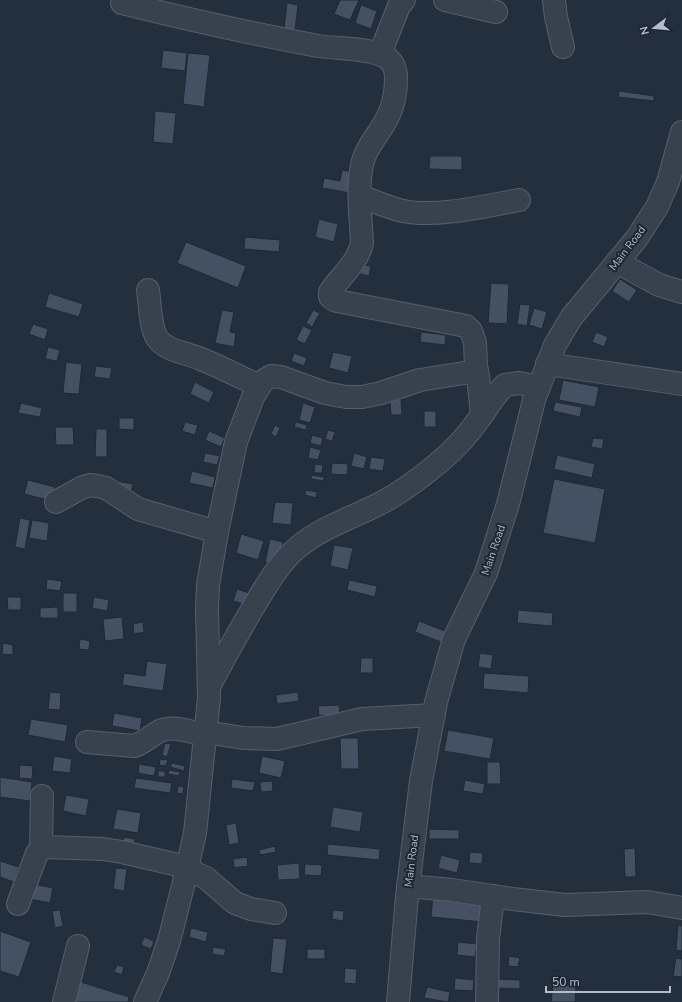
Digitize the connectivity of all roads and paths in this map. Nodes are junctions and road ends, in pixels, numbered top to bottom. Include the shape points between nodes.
1 (404, 0) edge
2 (445, 0) edge
3 (554, 0) edge
4 (122, 3) dead end
5 (496, 12) dead end
6 (563, 47) dead end
7 (380, 54) junction
8 (682, 132) edge
9 (360, 196) junction
10 (519, 200) dead end
11 (617, 262) junction
12 (148, 290) dead end
13 (682, 292) edge
14 (547, 364) junction
15 (477, 371) junction
16 (682, 384) edge
17 (259, 386) junction
18 (539, 387) junction
19 (482, 415) junction
20 (56, 502) dead end
21 (217, 532) junction
22 (210, 685) junction
23 (434, 716) junction
24 (206, 734) junction
25 (87, 742) dead end
26 (42, 796) dead end
27 (40, 848) junction
28 (187, 868) junction
29 (408, 886) junction
30 (493, 896) junction
31 (18, 904) dead end
32 (682, 908) edge
33 (275, 913) dead end
34 (78, 946) dead end
35 (64, 1002) edge
36 (145, 1002) edge
37 (398, 1002) edge
38 (487, 1002) edge

1 - 7 street via 399,6
2 - 5 street
3 - 6 street
4 - 7 street via 317,46
7 - 9 street via 395,66 395,92 391,110 363,161
8 - 11 street, Main Road via 668,182 657,207 637,238
9 - 10 street via 402,211 419,213 438,213
9 - 15 street via 360,251 330,292 330,298 466,326 471,330 475,342
11 - 13 street via 659,284
11 - 14 street, Main Road via 571,318
12 - 17 street via 154,328 160,342
14 - 16 street
14 - 18 street, Main Road
15 - 17 street via 420,380 362,397 325,393 276,376 266,378
15 - 19 street
17 - 21 street via 236,442
18 - 19 street via 519,383 505,385
18 - 23 street, Main Road via 496,544 486,573 454,639
19 - 22 street via 444,458 416,481 382,503 318,533 280,564
20 - 21 street via 81,488 98,486 106,488 138,509
21 - 22 street via 208,585
22 - 24 street
23 - 24 street via 362,719 277,739 260,740
23 - 29 street, Main Road via 421,781
24 - 25 street via 174,728 158,732 134,746
24 - 28 street via 195,833
26 - 27 street
27 - 28 street via 47,846 103,849
27 - 31 street
28 - 33 street via 206,878 234,903
28 - 36 street via 169,941
29 - 30 street
29 - 37 street, Main Road
30 - 32 street via 565,905 647,902
30 - 38 street via 488,939
34 - 35 street

